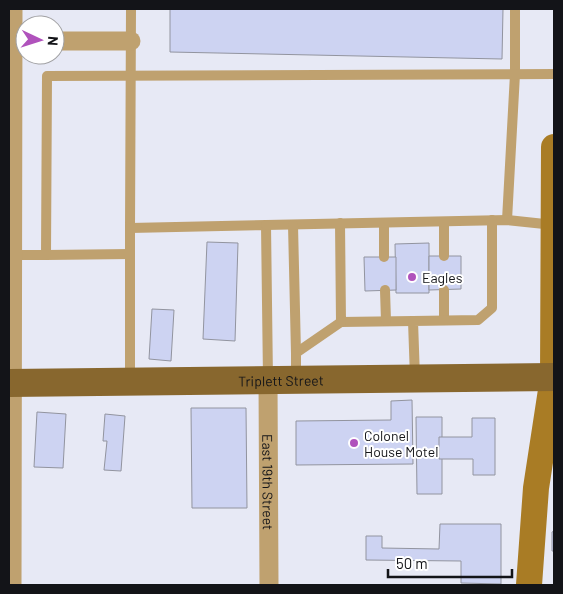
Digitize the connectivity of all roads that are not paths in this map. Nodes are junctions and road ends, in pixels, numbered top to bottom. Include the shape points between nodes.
1 (131, 9) edge
2 (515, 9) edge
3 (65, 41) edge
4 (131, 41) junction
5 (18, 65) edge
6 (515, 74) junction
7 (554, 74) edge
8 (130, 75) junction
9 (554, 148) edge
10 (492, 220) junction
11 (507, 220) junction
12 (444, 222) junction
13 (340, 223) junction
14 (384, 223) junction
15 (266, 225) junction
16 (293, 225) junction
17 (554, 225) edge
18 (130, 228) junction
19 (130, 254) junction
20 (12, 255) junction
21 (46, 255) junction
22 (444, 256) dead end
23 (384, 257) dead end
24 (385, 290) dead end
25 (444, 290) dead end
26 (444, 320) junction
27 (386, 321) junction
28 (413, 321) junction
29 (341, 322) junction
30 (296, 366) junction
31 (553, 377) edge
32 (415, 378) junction
33 (268, 380) junction
34 (130, 381) junction
35 (11, 383) edge
36 (12, 585) edge
37 (269, 585) edge
38 (529, 585) edge

1 - 4 lane
2 - 6 lane
3 - 4 street
4 - 8 lane
5 - 20 street
6 - 7 lane
6 - 8 lane
6 - 11 lane
8 - 18 lane
8 - 21 lane via 47,76
9 - 17 street
10 - 11 lane
10 - 12 lane
10 - 26 lane via 492,308 478,320
11 - 17 lane
12 - 14 lane
12 - 22 lane
13 - 14 lane
13 - 16 lane
13 - 29 lane
14 - 23 lane
15 - 16 lane
15 - 18 lane
15 - 33 lane
16 - 30 lane
17 - 31 street
18 - 19 lane
19 - 21 lane
19 - 34 lane
20 - 21 lane
20 - 35 street
24 - 27 lane
25 - 26 lane
26 - 28 lane
27 - 28 lane
27 - 29 lane
28 - 32 lane
29 - 30 lane
30 - 32 main road, Triplett Street
30 - 33 main road, Triplett Street
31 - 32 main road, Triplett Street
31 - 38 street via 536,488
33 - 34 main road, Triplett Street
33 - 37 street, East 19th Street
34 - 35 main road, Triplett Street
35 - 36 street

